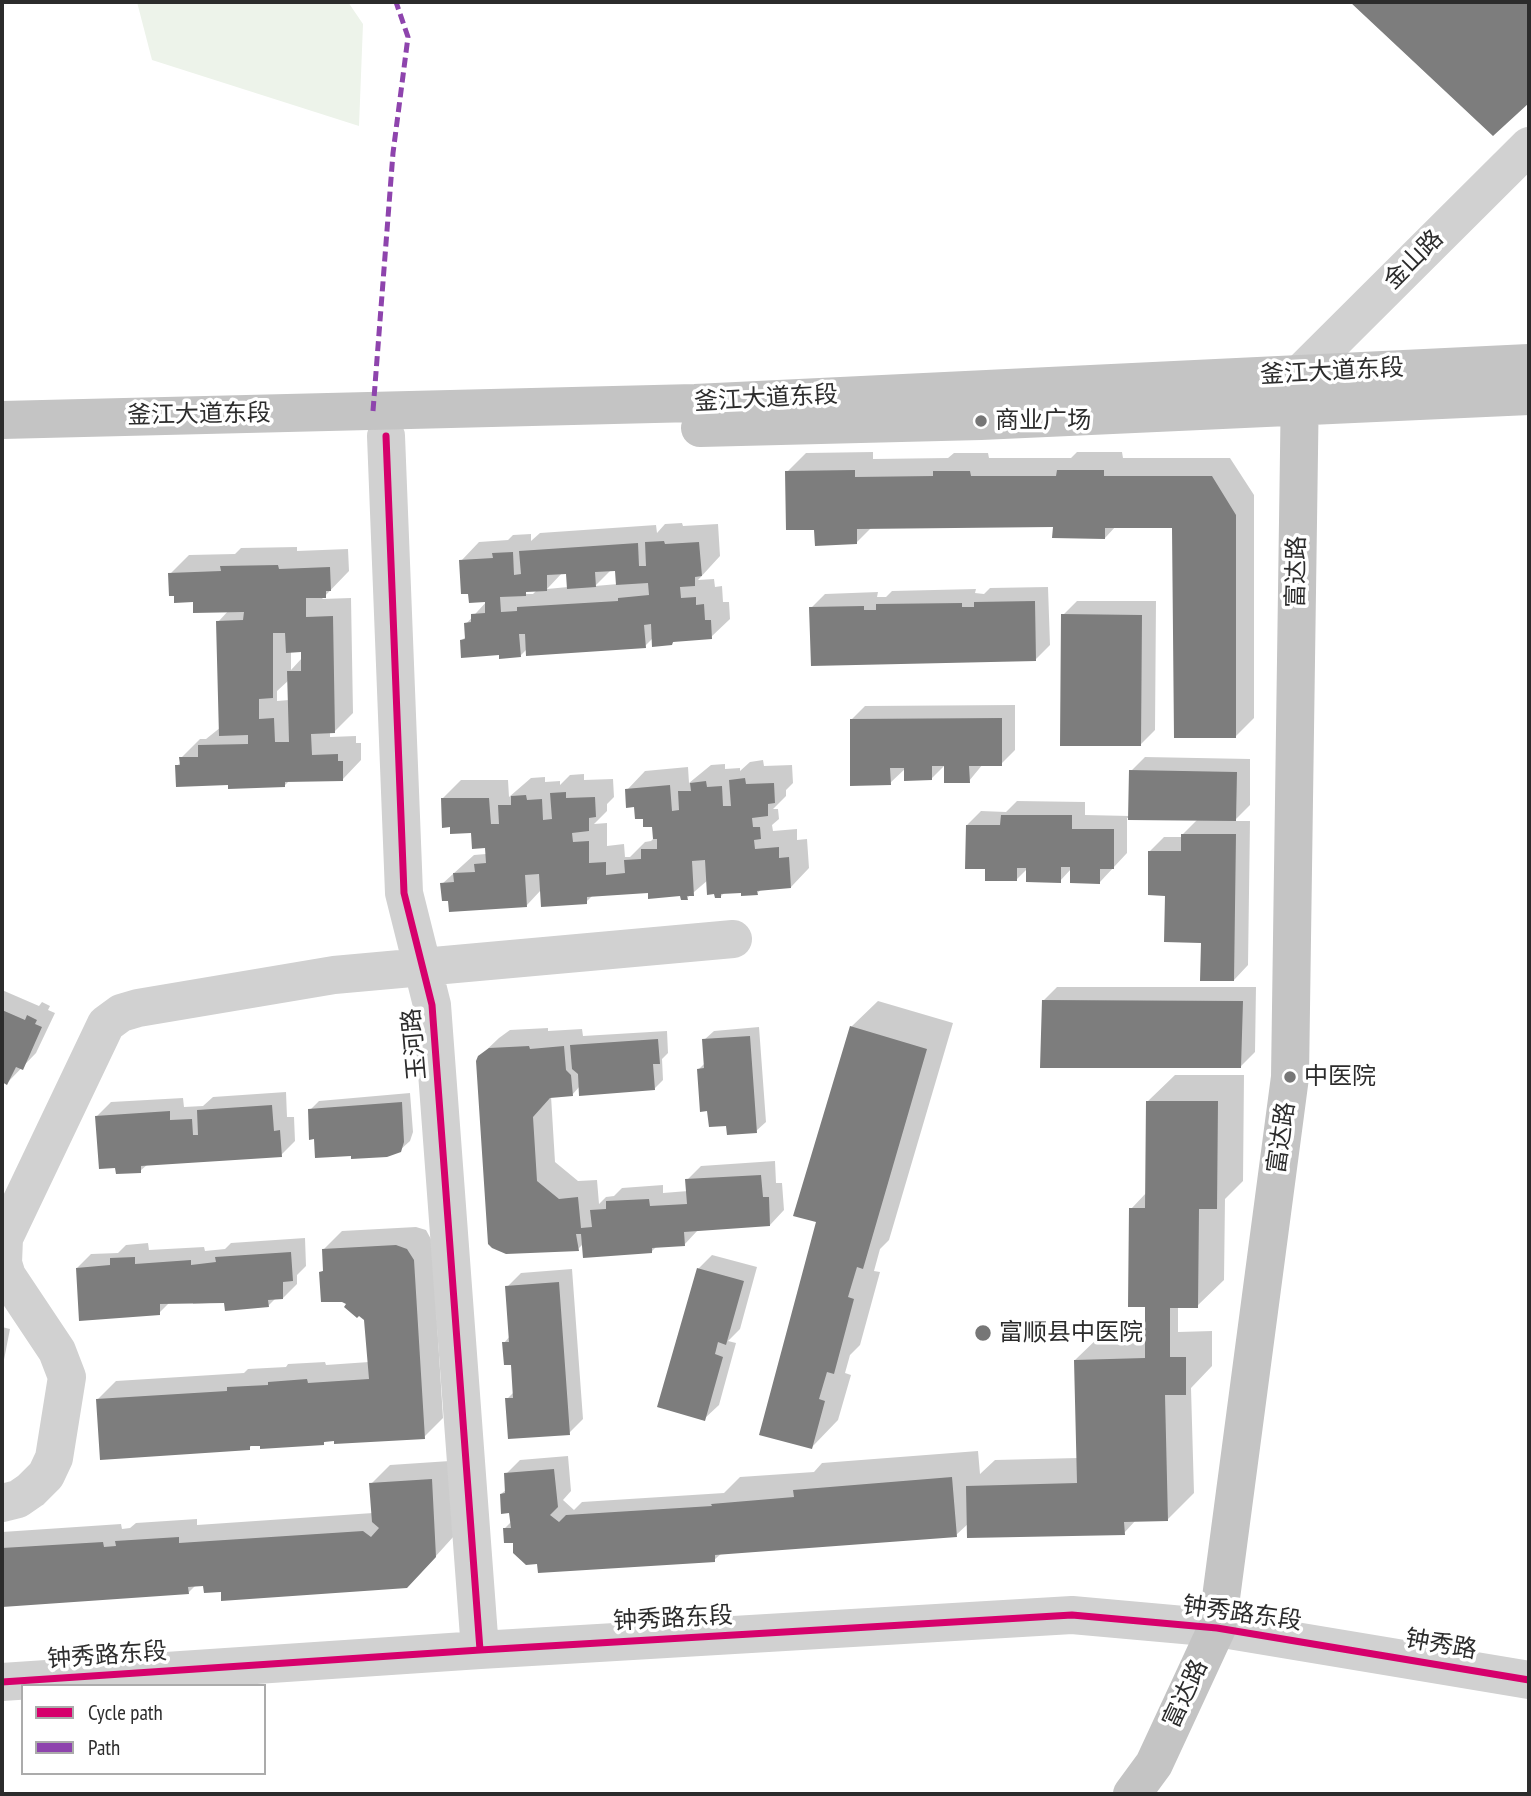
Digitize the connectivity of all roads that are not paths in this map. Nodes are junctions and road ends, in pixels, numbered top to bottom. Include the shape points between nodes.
1 (1529, 146) edge
2 (1529, 363) edge
3 (1300, 391) junction
4 (1529, 396) edge
5 (2, 420) edge
6 (386, 436) junction
7 (2, 446) edge
8 (733, 939) dead end
9 (423, 967) junction
10 (2, 1503) edge
11 (1217, 1628) junction
12 (1346, 1648) joint
13 (480, 1650) junction
14 (1529, 1680) edge
15 (2, 1682) edge
16 (1132, 1794) edge

1 - 3 street, 金山路
2 - 3 main road, 釜江大道东段
3 - 4 main road, 釜江大道东段
3 - 5 main road, 釜江大道东段
3 - 6 main road, 釜江大道东段 via 967,422
3 - 11 main road, 富达路 via 1290,1077
6 - 7 main road, 釜江大道东段
6 - 9 street, 玉河路 via 404,893
8 - 9 street
9 - 10 street via 334,975 138,1008 106,1024 4,1238 7,1276 57,1351 67,1377 54,1458 46,1475 18,1499
9 - 13 street, 玉河路 via 432,1005
11 - 12 street, 钟秀路东段
11 - 13 street, 钟秀路东段 via 1072,1615
11 - 16 main road, 富达路 via 1154,1764
12 - 14 street, 钟秀路
13 - 15 street, 钟秀路东段

